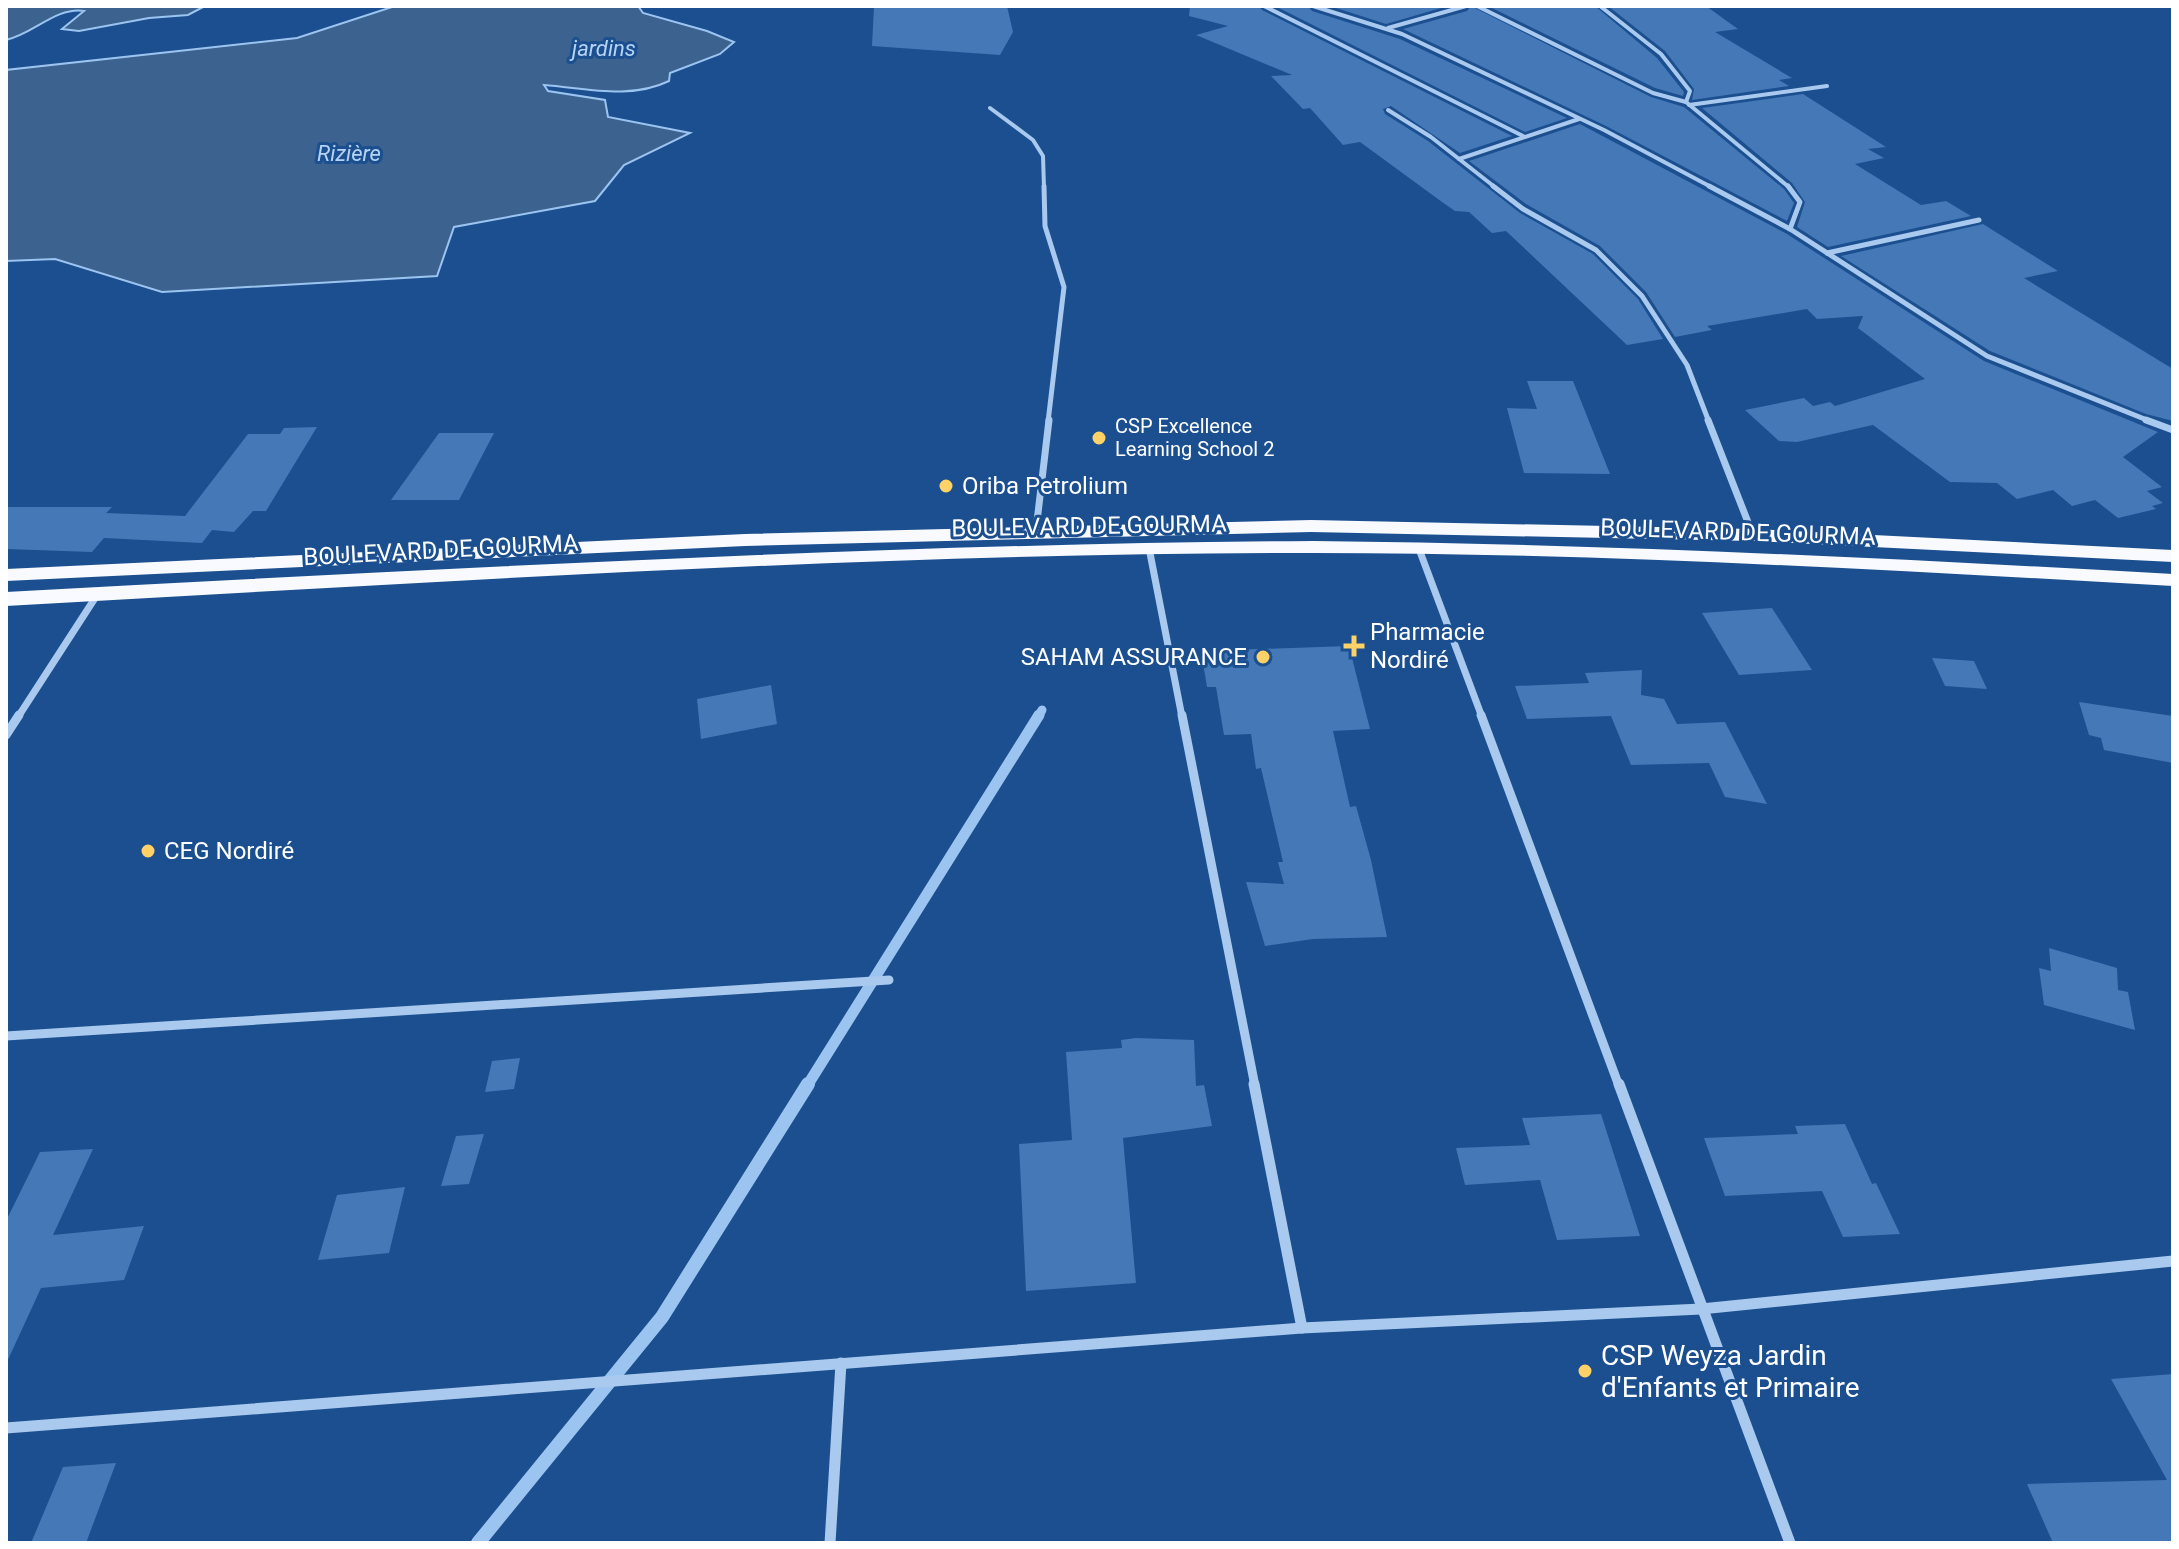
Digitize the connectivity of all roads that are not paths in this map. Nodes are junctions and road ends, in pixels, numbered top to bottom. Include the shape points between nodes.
1 (1264, 6) edge
2 (1313, 6) edge
3 (1466, 6) edge
4 (1477, 6) edge
5 (1600, 6) edge
6 (1387, 28) junction
7 (1827, 86) dead end
8 (1688, 104) junction
9 (990, 108) dead end
10 (1388, 110) dead end
11 (1579, 119) junction
12 (1523, 136) junction
13 (1459, 159) junction
14 (1979, 220) dead end
15 (1790, 229) junction
16 (1827, 253) junction
17 (2173, 430) edge
18 (1036, 530) junction
19 (1753, 535) junction
20 (1149, 548) junction
21 (1419, 549) junction
22 (2173, 556) edge
23 (6, 575) edge
24 (2173, 580) edge
25 (98, 594) junction
26 (6, 599) edge
27 (6, 735) edge
28 (889, 980) dead end
29 (6, 1036) edge
30 (2173, 1261) edge
31 (1701, 1309) junction
32 (1302, 1328) junction
33 (841, 1363) junction
34 (6, 1428) edge
35 (830, 1543) edge
36 (1790, 1543) edge

1 - 12 street
2 - 6 street
3 - 6 street
4 - 8 street via 1653,93
5 - 8 street via 1674,68 1690,91
6 - 11 street
7 - 8 street
8 - 15 street via 1792,189 1800,202
9 - 18 street via 1033,140 1043,156 1045,226 1064,287
10 - 13 street
11 - 12 street
11 - 15 street
12 - 13 street
13 - 19 street via 1523,209 1596,250 1642,296 1687,365
14 - 16 street
15 - 16 street
16 - 17 street via 1987,356
18 - 19 highway, BOULEVARD DE GOURMA via 1311,526
18 - 23 highway, BOULEVARD DE GOURMA
19 - 22 highway, BOULEVARD DE GOURMA
20 - 21 highway, BOULEVARD DE GOURMA
20 - 25 highway, BOULEVARD DE GOURMA
20 - 32 street
21 - 24 highway, BOULEVARD DE GOURMA via 1756,557
21 - 31 street
25 - 26 highway, BOULEVARD DE GOURMA
25 - 27 street
28 - 29 street
30 - 31 street
31 - 32 street
31 - 36 street
32 - 33 street
33 - 34 street
33 - 35 street

